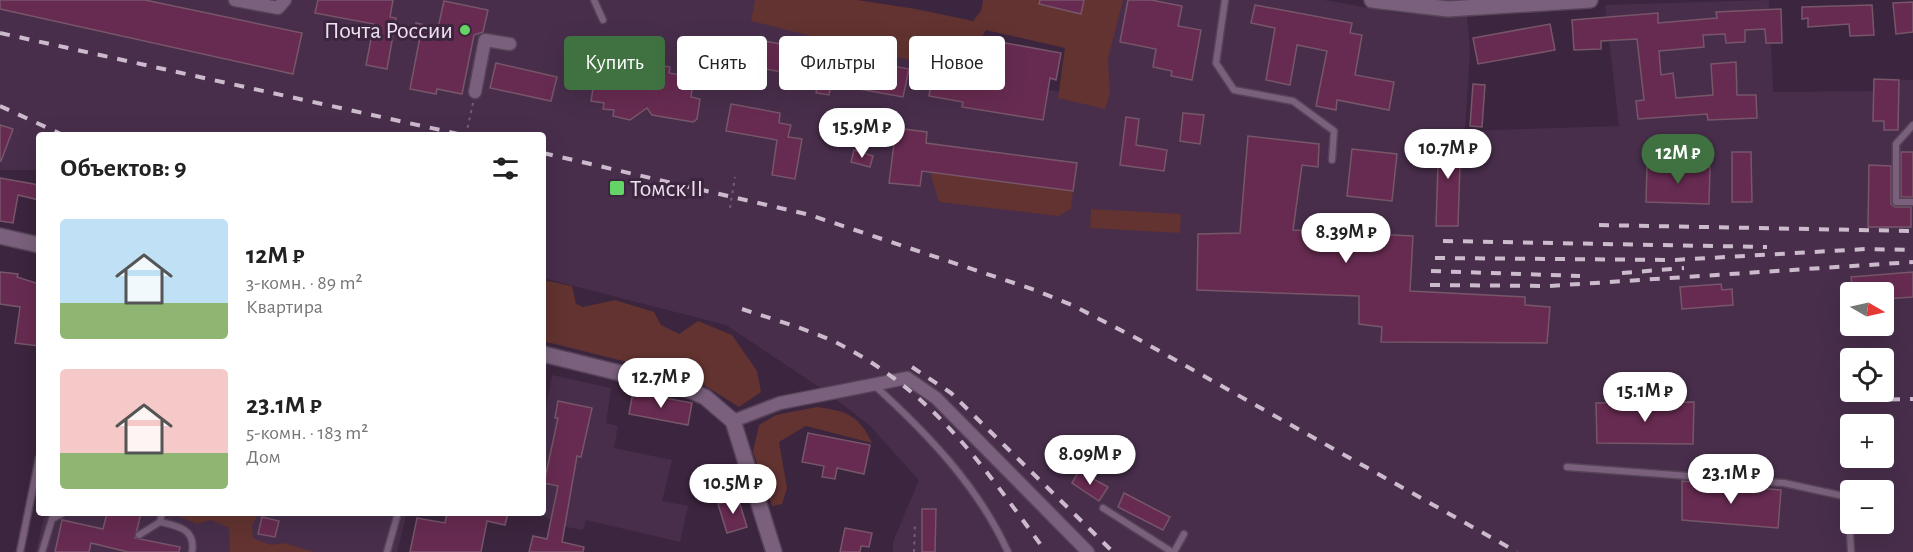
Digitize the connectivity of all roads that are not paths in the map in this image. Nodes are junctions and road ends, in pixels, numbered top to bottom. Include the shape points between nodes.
1 (235, 0) edge
2 (594, 0) edge
3 (1225, 0) edge
4 (1372, 0) edge
5 (1590, 0) edge
6 (281, 4) edge
7 (603, 20) dead end
8 (510, 44) dead end
9 (475, 92) dead end
10 (1913, 125) edge
11 (1332, 160) dead end
12 (1913, 202) edge
13 (0, 236) edge
14 (36, 244) edge
15 (546, 355) edge
16 (873, 384) junction
17 (733, 421) junction
18 (1568, 467) dead end
19 (36, 473) edge
20 (1103, 508) dead end
21 (58, 516) edge
22 (161, 516) edge
23 (397, 516) edge
24 (160, 522) junction
25 (1184, 534) dead end
26 (139, 535) dead end
27 (20, 552) edge
28 (42, 552) edge
29 (192, 552) edge
30 (387, 552) edge
31 (774, 552) edge
32 (1008, 552) edge
33 (1088, 552) edge
34 (1173, 552) edge
35 (1851, 552) edge

1 - 6 street
2 - 7 lane
3 - 11 lane via 1216,63 1234,90 1293,101 1334,131
4 - 5 street via 1448,9
8 - 9 street via 485,40
10 - 12 lane via 1896,144 1896,202
13 - 14 street
15 - 17 street via 689,390 705,397
16 - 17 street via 780,403
16 - 32 lane via 966,481
16 - 33 street via 908,378 936,398
17 - 31 street
18 - 35 lane via 1784,483 1848,497
19 - 27 lane
20 - 34 lane
21 - 28 lane via 52,519
22 - 24 lane
23 - 30 lane
24 - 26 lane
24 - 29 lane via 186,530 192,539
25 - 34 lane

